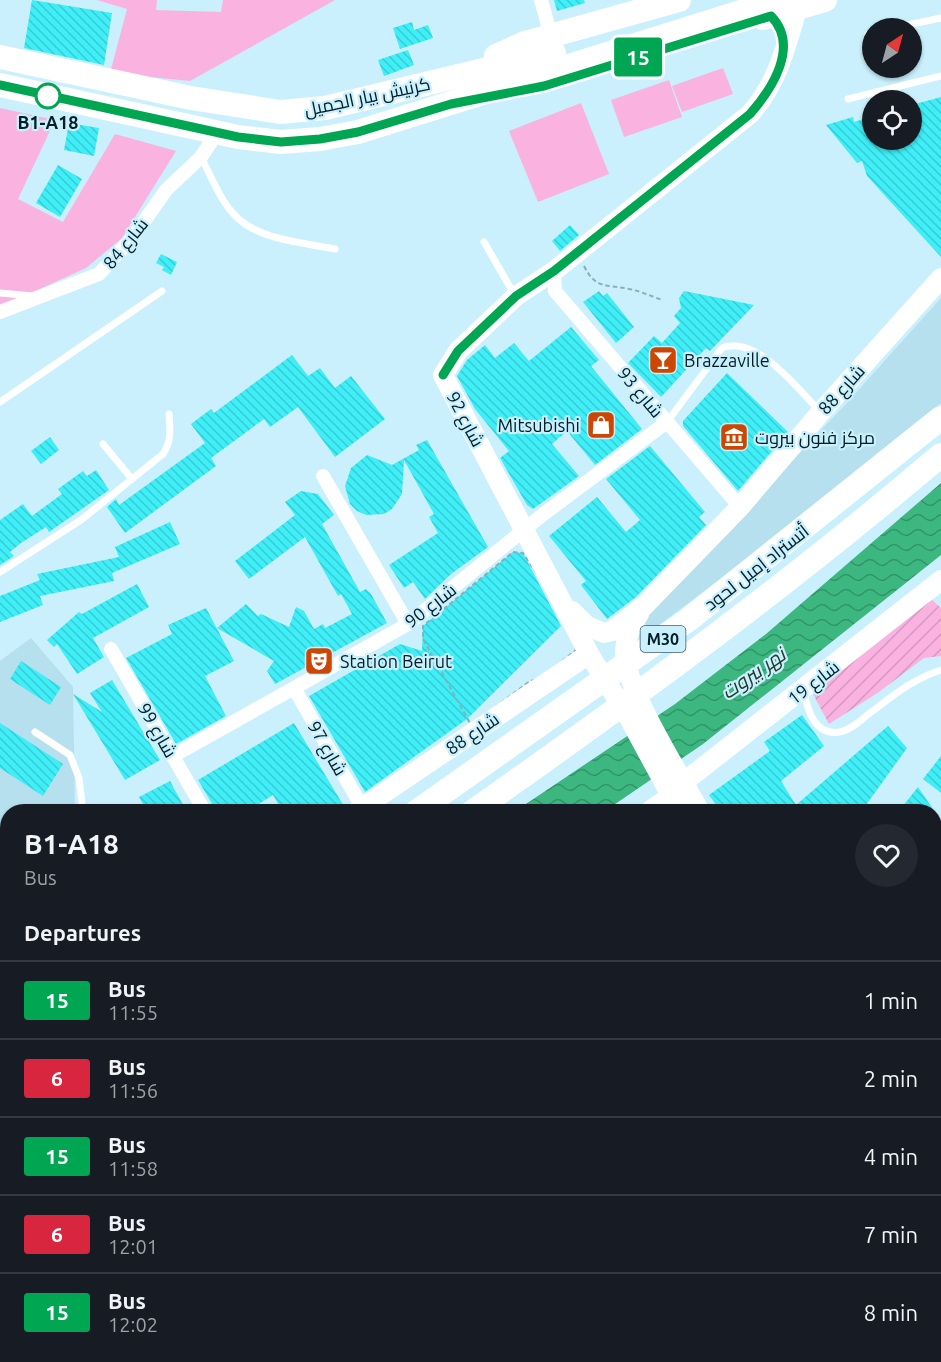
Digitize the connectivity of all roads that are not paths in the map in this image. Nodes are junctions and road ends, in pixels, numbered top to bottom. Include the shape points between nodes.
1 (541, 0) edge
2 (679, 0) edge
3 (729, 0) edge
4 (825, 0) edge
5 (779, 7) edge
6 (941, 18) edge
7 (922, 22) edge
8 (551, 36) junction
9 (0, 57) edge
10 (538, 66) junction
11 (941, 76) edge
12 (444, 79) junction
13 (0, 85) edge
14 (848, 99) dead end
15 (451, 104) junction
16 (214, 132) junction
17 (201, 157) junction
18 (484, 242) dead end
19 (335, 249) dead end
20 (554, 271) junction
21 (941, 278) edge
22 (162, 291) dead end
23 (0, 293) edge
24 (39, 296) junction
25 (516, 296) junction
26 (0, 312) edge
27 (0, 402) edge
28 (820, 412) junction
29 (169, 414) dead end
30 (941, 418) edge
31 (667, 422) junction
32 (103, 444) dead end
33 (941, 455) edge
34 (323, 476) dead end
35 (132, 479) junction
36 (740, 507) junction
37 (526, 529) junction
38 (0, 572) edge
39 (941, 580) edge
40 (560, 594) junction
41 (644, 606) junction
42 (408, 624) junction
43 (111, 649) dead end
44 (589, 654) junction
45 (941, 670) edge
46 (294, 688) junction
47 (803, 690) junction
48 (636, 713) junction
49 (35, 732) dead end
50 (173, 756) junction
51 (674, 782) junction
52 (82, 804) edge
53 (200, 804) edge
54 (356, 804) edge
55 (366, 804) edge
56 (427, 804) edge
57 (483, 804) edge
58 (651, 804) edge
59 (678, 804) edge
60 (693, 804) edge

1 - 8 street
2 - 8 highway via 624,11
3 - 10 highway, كرنيش بيار الجميل
4 - 5 highway
5 - 10 highway, كرنيش بيار الجميل
5 - 15 highway via 544,86
5 - 20 main road, شارع 92 via 784,55 763,99 750,114
6 - 7 lane
8 - 12 highway via 525,43
9 - 12 highway, كرنيش بيار الجميل via 201,100 280,112 325,108
10 - 12 highway, كرنيش بيار الجميل
10 - 15 highway, كرنيش بيار الجميل
11 - 14 lane
13 - 16 highway, كرنيش بيار الجميل
15 - 16 highway, كرنيش بيار الجميل via 358,132 320,139 281,142
16 - 17 street, شارع 84
17 - 19 lane via 224,201 244,224 270,236
17 - 24 street, شارع 84 via 166,190 134,236 99,274
18 - 25 lane
20 - 25 main road, شارع 92
20 - 31 street, شارع 93 via 555,291
21 - 28 main road, شارع 88
22 - 27 lane
23 - 24 lane, شارع 84
24 - 26 street
25 - 37 main road, شارع 92 via 458,351 443,375
28 - 31 lane via 764,357 748,347 729,345 722,348
28 - 36 main road, شارع 88
29 - 35 lane via 169,445
30 - 56 highway, أتستراد إميل لحود / M30 via 688,620
31 - 36 street, شارع 93
31 - 37 street, شارع 90
32 - 35 lane
33 - 57 highway, أتستراد إميل لحود / M30 via 747,611
34 - 42 street
35 - 38 lane via 81,520
36 - 41 main road, شارع 88
37 - 40 main road, شارع 92
37 - 42 street, شارع 90
39 - 47 main road, شارع 19
40 - 41 main road via 587,626 604,633 612,632
40 - 44 main road
41 - 48 main road via 625,648
42 - 46 street, شارع 90
43 - 50 street, شارع 99
44 - 48 main road
44 - 55 main road, شارع 88
45 - 47 lane via 905,687 854,726 840,732 827,732 816,724
46 - 50 street, شارع 90
46 - 54 street, شارع 97
47 - 51 main road, شارع 19
48 - 51 main road
49 - 52 lane via 70,755 80,778
50 - 53 street, شارع 99
51 - 58 street
51 - 59 main road
51 - 60 main road

